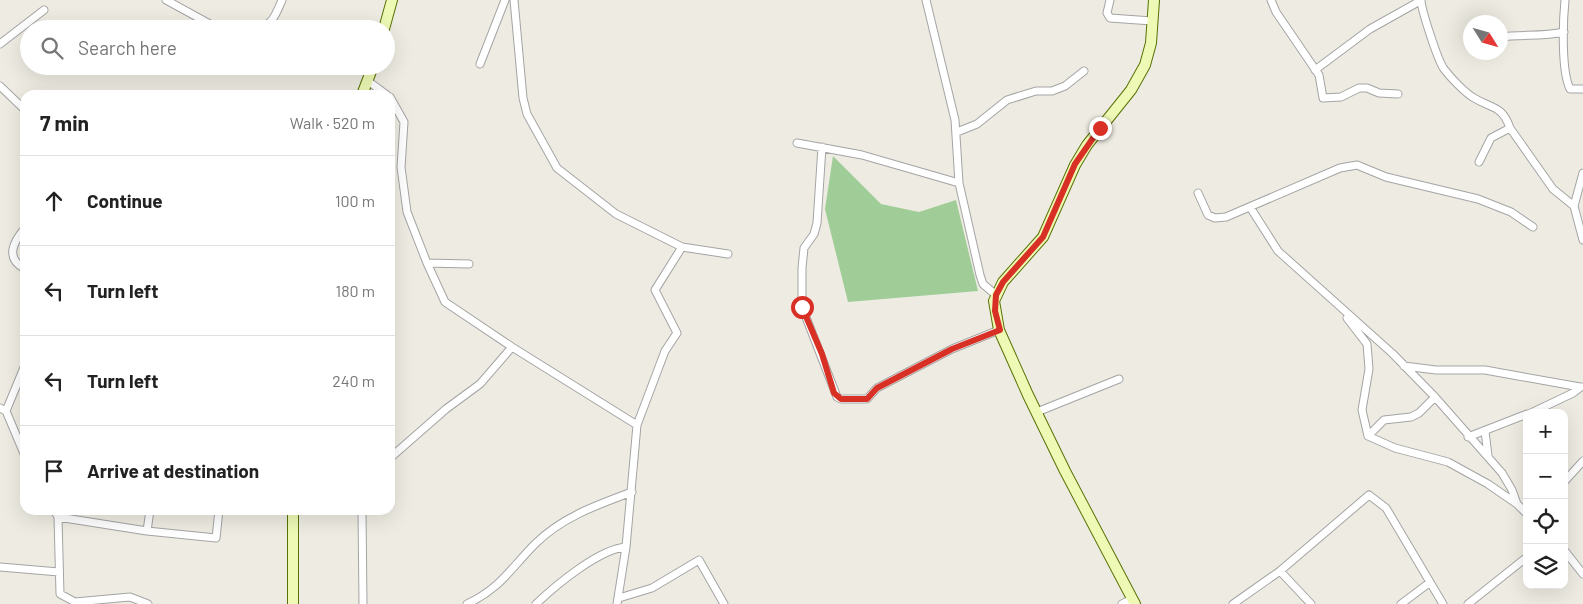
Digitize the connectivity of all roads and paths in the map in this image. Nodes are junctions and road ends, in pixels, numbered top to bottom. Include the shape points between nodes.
1 (166, 0) edge
2 (282, 0) edge
3 (392, 0) edge
4 (505, 0) edge
5 (514, 0) edge
6 (926, 0) edge
7 (1110, 0) edge
8 (1154, 0) edge
9 (1272, 0) edge
10 (1565, 0) edge
11 (1421, 1) edge
12 (44, 10) dead end
13 (31, 20) edge
14 (203, 20) edge
15 (273, 20) edge
16 (386, 20) edge
17 (1152, 21) junction
18 (20, 29) edge
19 (1564, 32) junction
20 (1508, 36) edge
21 (0, 44) edge
22 (480, 64) dead end
23 (1315, 70) junction
24 (1084, 71) dead end
25 (370, 75) edge
26 (368, 81) junction
27 (0, 86) edge
28 (364, 90) edge
29 (381, 90) edge
30 (1583, 90) edge
31 (1398, 94) dead end
32 (20, 105) edge
33 (395, 106) edge
34 (1510, 128) junction
35 (957, 132) junction
36 (797, 143) dead end
37 (822, 147) junction
38 (1479, 162) dead end
39 (1583, 173) edge
40 (959, 183) junction
41 (1198, 193) dead end
42 (1574, 206) junction
43 (1250, 207) junction
44 (1533, 228) dead end
45 (20, 235) edge
46 (1583, 240) edge
47 (682, 247) junction
48 (728, 254) dead end
49 (427, 263) junction
50 (470, 264) dead end
51 (20, 267) edge
52 (996, 295) junction
53 (1332, 300) junction
54 (1000, 330) junction
55 (512, 347) junction
56 (1403, 366) junction
57 (20, 375) edge
58 (1119, 379) dead end
59 (1581, 387) edge
60 (1436, 398) junction
61 (3, 409) edge
62 (1539, 409) edge
63 (1037, 412) junction
64 (1523, 416) edge
65 (637, 425) junction
66 (1485, 431) junction
67 (1368, 436) junction
68 (1468, 437) junction
69 (20, 445) edge
70 (395, 454) edge
71 (1488, 456) junction
72 (1583, 461) edge
73 (1568, 478) edge
74 (632, 492) junction
75 (1517, 504) junction
76 (1523, 511) edge
77 (59, 515) edge
78 (64, 515) edge
79 (149, 515) edge
80 (218, 515) edge
81 (293, 515) edge
82 (362, 515) edge
83 (147, 531) junction
84 (626, 547) junction
85 (1568, 555) edge
86 (1523, 560) edge
87 (0, 566) edge
88 (1280, 571) junction
89 (59, 572) junction
90 (1583, 574) edge
91 (1429, 583) junction
92 (618, 601) edge
93 (1134, 601) edge
94 (1244, 602) edge
95 (148, 604) edge
96 (293, 604) edge
97 (363, 604) edge
98 (467, 604) edge
99 (536, 604) edge
100 (724, 604) edge
101 (1122, 604) edge
102 (1234, 604) edge
103 (1311, 604) edge
104 (1401, 604) edge
105 (1443, 604) edge
106 (1468, 604) edge

1 - 14 street
2 - 15 street
3 - 16 street
4 - 22 street
5 - 47 street via 527,114 557,168 616,214
6 - 35 street
7 - 17 street via 1107,13 1110,18
8 - 17 street
9 - 23 street via 1276,12
10 - 19 street
11 - 23 street via 1370,28
11 - 34 street via 1442,68 1474,98 1496,108 1506,117
12 - 13 street
17 - 52 street via 1145,65 1131,90 1075,164 1043,237 1003,282
18 - 21 street
19 - 20 street via 1541,37
19 - 30 street via 1567,84 1570,89
23 - 31 street via 1320,75 1323,98 1341,97 1359,88
24 - 35 street via 1065,86 1052,91 1036,91 1007,100 977,124
25 - 26 street
26 - 28 street
26 - 29 street
27 - 32 street
33 - 49 street via 404,122 401,167 407,212
34 - 38 street via 1491,138
34 - 42 street via 1553,189
35 - 40 street
36 - 37 street
37 - 40 street
37 - 54 street via 817,223 804,248 802,307 837,397 867,399 877,388 952,349
39 - 42 street
40 - 52 street via 980,275 983,284
41 - 43 street via 1208,215 1215,218
42 - 46 street
43 - 44 street via 1340,168 1357,165 1386,177 1478,199 1511,212
43 - 53 street via 1278,251
45 - 51 street via 13,244 12,253
47 - 48 street
47 - 65 street via 655,290 677,333 665,351
49 - 50 street
49 - 55 street via 445,302
52 - 54 street via 995,311
53 - 56 street
53 - 67 street via 1367,344 1369,370 1362,410
54 - 63 street
55 - 65 street
55 - 70 street via 480,384
56 - 59 street via 1485,370
56 - 60 street
57 - 61 street
58 - 63 street
59 - 62 street
60 - 67 street via 1411,417 1384,420
60 - 68 street
61 - 69 street
63 - 93 street
64 - 66 street
65 - 74 street
66 - 68 street
66 - 71 street
67 - 75 street via 1395,448 1448,462
68 - 71 street
71 - 75 street via 1507,481
72 - 73 street
74 - 84 street
74 - 98 street via 561,523 535,544 502,582
75 - 76 street
77 - 89 street
78 - 83 street
79 - 83 street
80 - 83 street via 216,538
81 - 96 street
82 - 97 street
84 - 92 street
84 - 99 street via 615,548 565,578
85 - 90 street
86 - 106 street
87 - 89 street
88 - 91 street via 1369,495 1386,508
88 - 94 street
88 - 103 street
89 - 95 street via 60,594 75,602 130,597
91 - 104 street
91 - 105 street
92 - 100 street via 652,588 699,560
93 - 101 street
94 - 102 street

